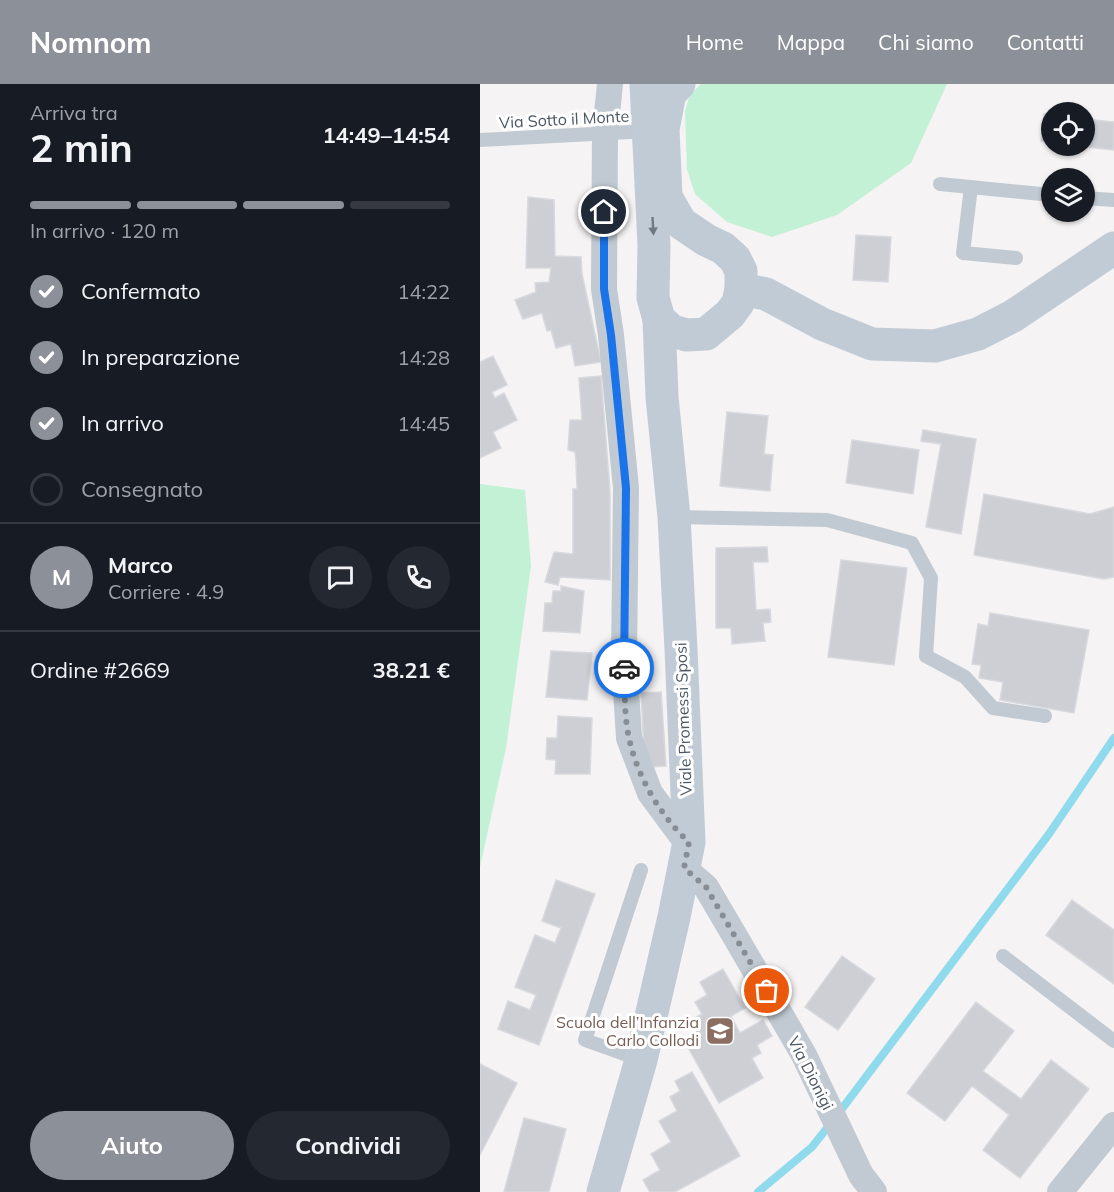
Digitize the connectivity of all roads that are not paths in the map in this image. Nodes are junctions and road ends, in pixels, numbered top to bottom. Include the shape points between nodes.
1 (610, 84) edge
2 (646, 84) edge
3 (678, 84) edge
4 (649, 130) junction
5 (606, 133) junction
6 (480, 140) edge
7 (940, 184) dead end
8 (971, 187) junction
9 (1041, 194) edge
10 (1095, 199) edge
11 (1114, 200) edge
12 (1114, 248) edge
13 (1016, 258) dead end
14 (741, 289) junction
15 (659, 319) junction
16 (706, 334) junction
17 (662, 397) junction
18 (674, 517) junction
19 (1045, 716) dead end
20 (686, 855) junction
21 (640, 870) dead end
22 (1003, 956) dead end
23 (1114, 1041) edge
24 (640, 1060) junction
25 (1114, 1125) edge
26 (603, 1192) edge
27 (874, 1192) edge
28 (1060, 1192) edge

1 - 5 street, Via Dionigi
2 - 4 main road, Viale Promessi Sposi
3 - 14 main road via 670,93 663,129 666,196 681,223 735,259 741,271
4 - 5 lane, Via Sotto il Monte
4 -> 15 main road, Viale Promessi Sposi via 653,298
5 - 6 lane, Via Sotto il Monte
5 - 20 street, Via Dionigi via 604,289 626,488 624,657 629,738 650,793 681,835
7 - 8 lane
8 - 9 lane
8 - 13 lane via 963,253
10 - 11 lane
12 - 14 main road via 1013,316 978,334 935,346 872,344 822,324 766,294
14 - 16 main road via 730,314
15 - 16 main road via 672,331
15 - 17 main road, Viale Promessi Sposi
16 - 17 main road via 684,350
17 - 18 main road, Viale Promessi Sposi
18 - 19 lane via 827,520 912,543 931,578 926,656 965,677 993,708
18 - 20 main road, Viale Promessi Sposi
20 - 24 main road, Viale Promessi Sposi
20 - 27 street, Via Dionigi via 804,1055 848,1149
21 - 24 lane via 585,1040
22 - 23 lane
24 - 26 main road, Viale Promessi Sposi
25 - 28 street

